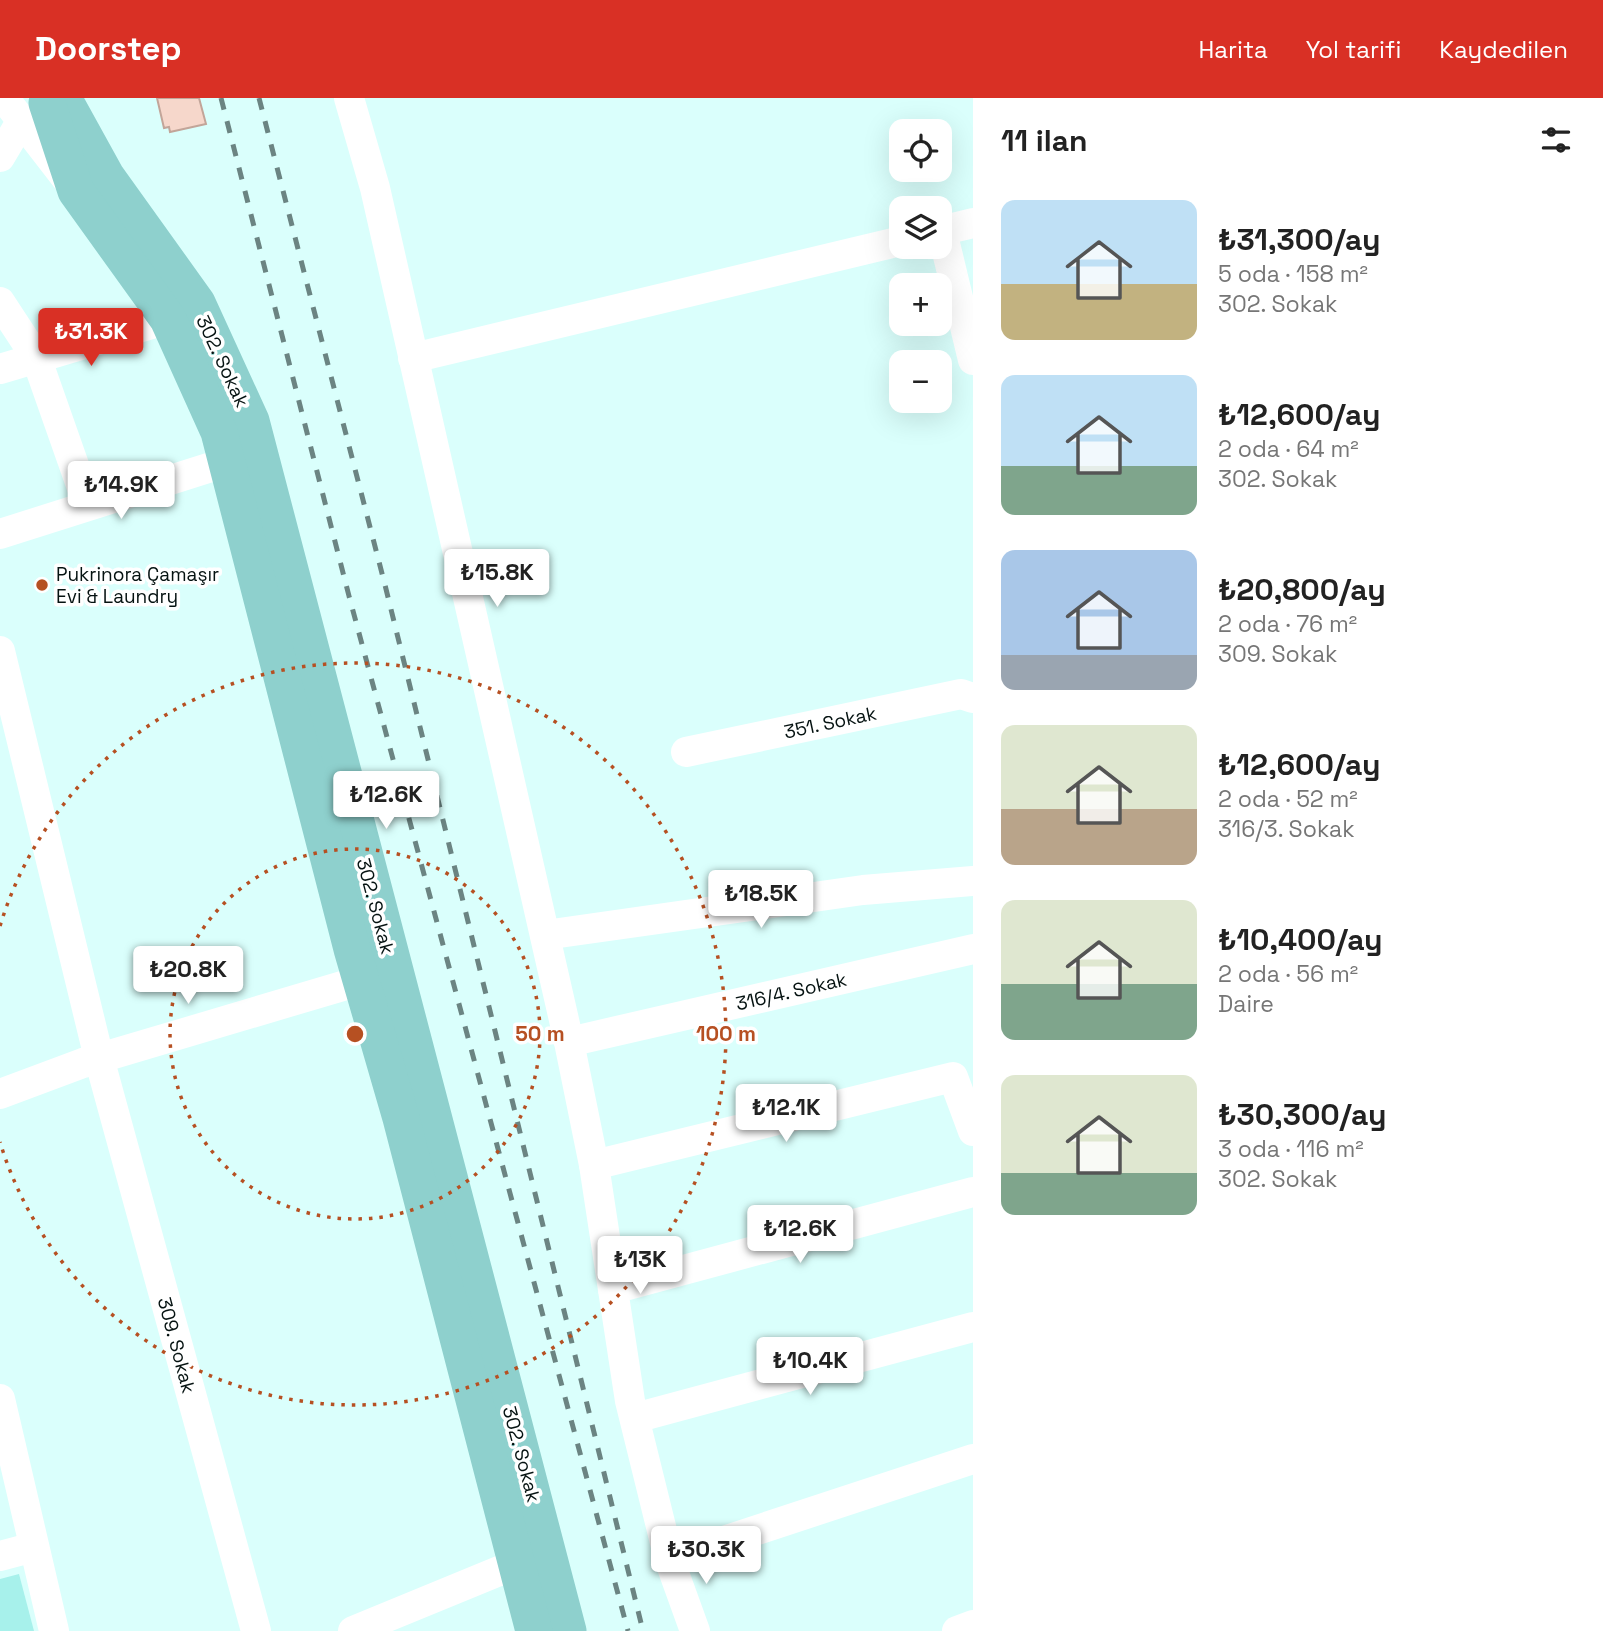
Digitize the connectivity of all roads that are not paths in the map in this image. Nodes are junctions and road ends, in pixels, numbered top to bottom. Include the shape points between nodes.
1 (62, 98) edge
2 (349, 98) edge
3 (24, 105) edge
4 (0, 157) edge
5 (973, 223) edge
6 (952, 228) edge
7 (889, 244) edge
8 (948, 259) edge
9 (0, 302) edge
10 (168, 319) junction
11 (36, 357) junction
12 (413, 358) junction
13 (973, 360) edge
14 (0, 369) edge
15 (227, 462) junction
16 (88, 505) junction
17 (0, 534) edge
18 (0, 651) edge
19 (973, 698) edge
20 (686, 752) dead end
21 (973, 881) edge
22 (545, 935) junction
23 (973, 949) edge
24 (377, 976) junction
25 (569, 1042) junction
26 (99, 1058) junction
27 (965, 1082) edge
28 (0, 1094) edge
29 (973, 1131) edge
30 (594, 1165) junction
31 (973, 1192) edge
32 (613, 1289) junction
33 (973, 1327) edge
34 (0, 1399) edge
35 (635, 1418) junction
36 (973, 1459) edge
37 (34, 1547) junction
38 (0, 1556) edge
39 (669, 1559) junction
40 (516, 1564) junction
41 (973, 1625) edge
42 (54, 1631) edge
43 (256, 1631) edge
44 (353, 1631) edge
45 (534, 1631) edge
46 (568, 1631) edge
47 (695, 1631) edge
48 (957, 1631) edge

1 - 24 main road, 302. Sokak via 106,176 197,303 251,421
2 - 12 street via 375,188
3 - 4 street
3 - 10 main road, 302. Sokak via 76,191
5 - 6 street
7 - 12 street
8 - 13 street
9 - 11 street
10 - 11 street
10 - 15 main road, 302. Sokak via 219,432
11 - 14 street
11 - 16 street
12 - 22 street
15 - 16 street
15 - 24 main road, 302. Sokak
16 - 17 street
18 - 26 street, 309. Sokak
19 - 20 street, 351. Sokak via 961,694
21 - 22 street via 863,890
22 - 25 street
23 - 25 street, 316/4. Sokak
24 - 26 street
24 - 40 main road, 302. Sokak via 401,1118
24 - 46 main road, 302. Sokak via 433,1110
25 - 30 street
26 - 28 street
26 - 43 street, 309. Sokak
27 - 29 street
27 - 30 street via 953,1077
30 - 32 street
31 - 32 street
32 - 35 street
33 - 35 street
34 - 37 street
35 - 39 street
36 - 39 street
37 - 38 street
37 - 42 street
39 - 47 street
40 - 44 street
40 - 45 main road, 302. Sokak
41 - 48 street

